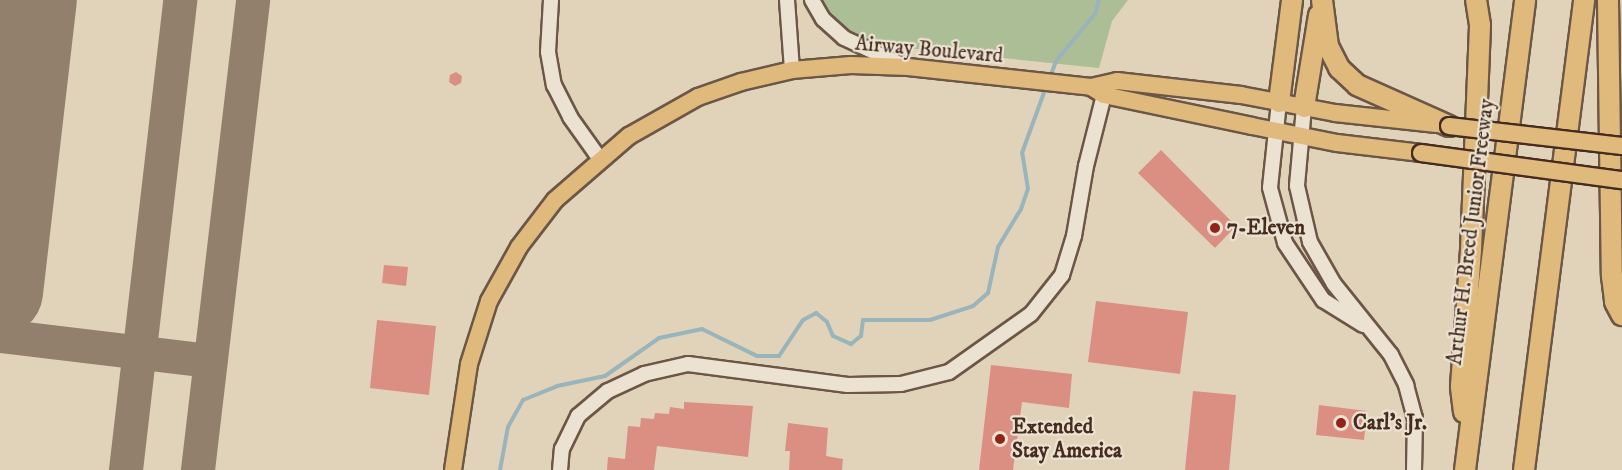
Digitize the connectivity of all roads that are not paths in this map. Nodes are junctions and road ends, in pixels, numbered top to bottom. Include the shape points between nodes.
1 (551, 0) edge
2 (787, 0) edge
3 (812, 0) edge
4 (1292, 0) edge
5 (1322, 0) edge
6 (1476, 0) edge
7 (1525, 0) edge
8 (1584, 0) edge
9 (1608, 0) edge
10 (908, 67) junction
11 (792, 70) junction
12 (1098, 91) junction
13 (1279, 102) junction
14 (1304, 107) junction
15 (1449, 126) junction
16 (1276, 131) junction
17 (1301, 136) junction
18 (1622, 146) edge
19 (600, 159) junction
20 (1622, 180) edge
21 (1622, 315) edge
22 (1365, 326) junction
23 (1468, 445) junction
24 (453, 470) edge
25 (560, 470) edge
26 (1414, 470) edge
27 (1465, 470) edge
28 (1524, 470) edge

1 - 19 street via 548,52 554,85 570,117
2 - 11 street
3 - 10 street via 823,19 844,38 865,51
4 - 13 highway
5 - 14 highway
5 - 15 highway via 1328,46 1340,68 1357,85
6 - 23 highway via 1480,25 1461,386
7 - 23 highway, Arthur H. Breed Junior Freeway
8 - 28 highway
9 - 21 highway via 1612,276 1615,302
10 - 11 main road, Airway Boulevard via 851,65
10 - 12 main road, Airway Boulevard
11 - 19 main road, Airway Boulevard via 698,98 629,136
12 - 13 main road, Airway Boulevard via 1117,81
12 - 16 main road, Airway Boulevard
12 - 25 street via 1074,237 1062,275 1031,314 949,372 901,384 848,385 688,364 644,374 608,391 578,416 562,448
13 - 14 main road, Airway Boulevard
13 - 16 street
14 - 15 main road, Airway Boulevard
14 - 17 street
15 - 18 main road, Airway Boulevard, bridge
16 - 17 main road, Airway Boulevard
16 - 22 street via 1270,188 1285,243 1323,300
17 - 20 main road, Airway Boulevard, bridge
17 - 22 street via 1297,186 1310,242
19 - 24 main road, Airway Boulevard via 555,200 519,247 489,301 469,364
22 - 26 street via 1391,355 1406,385 1415,418
23 - 27 highway, Arthur H. Breed Junior Freeway

